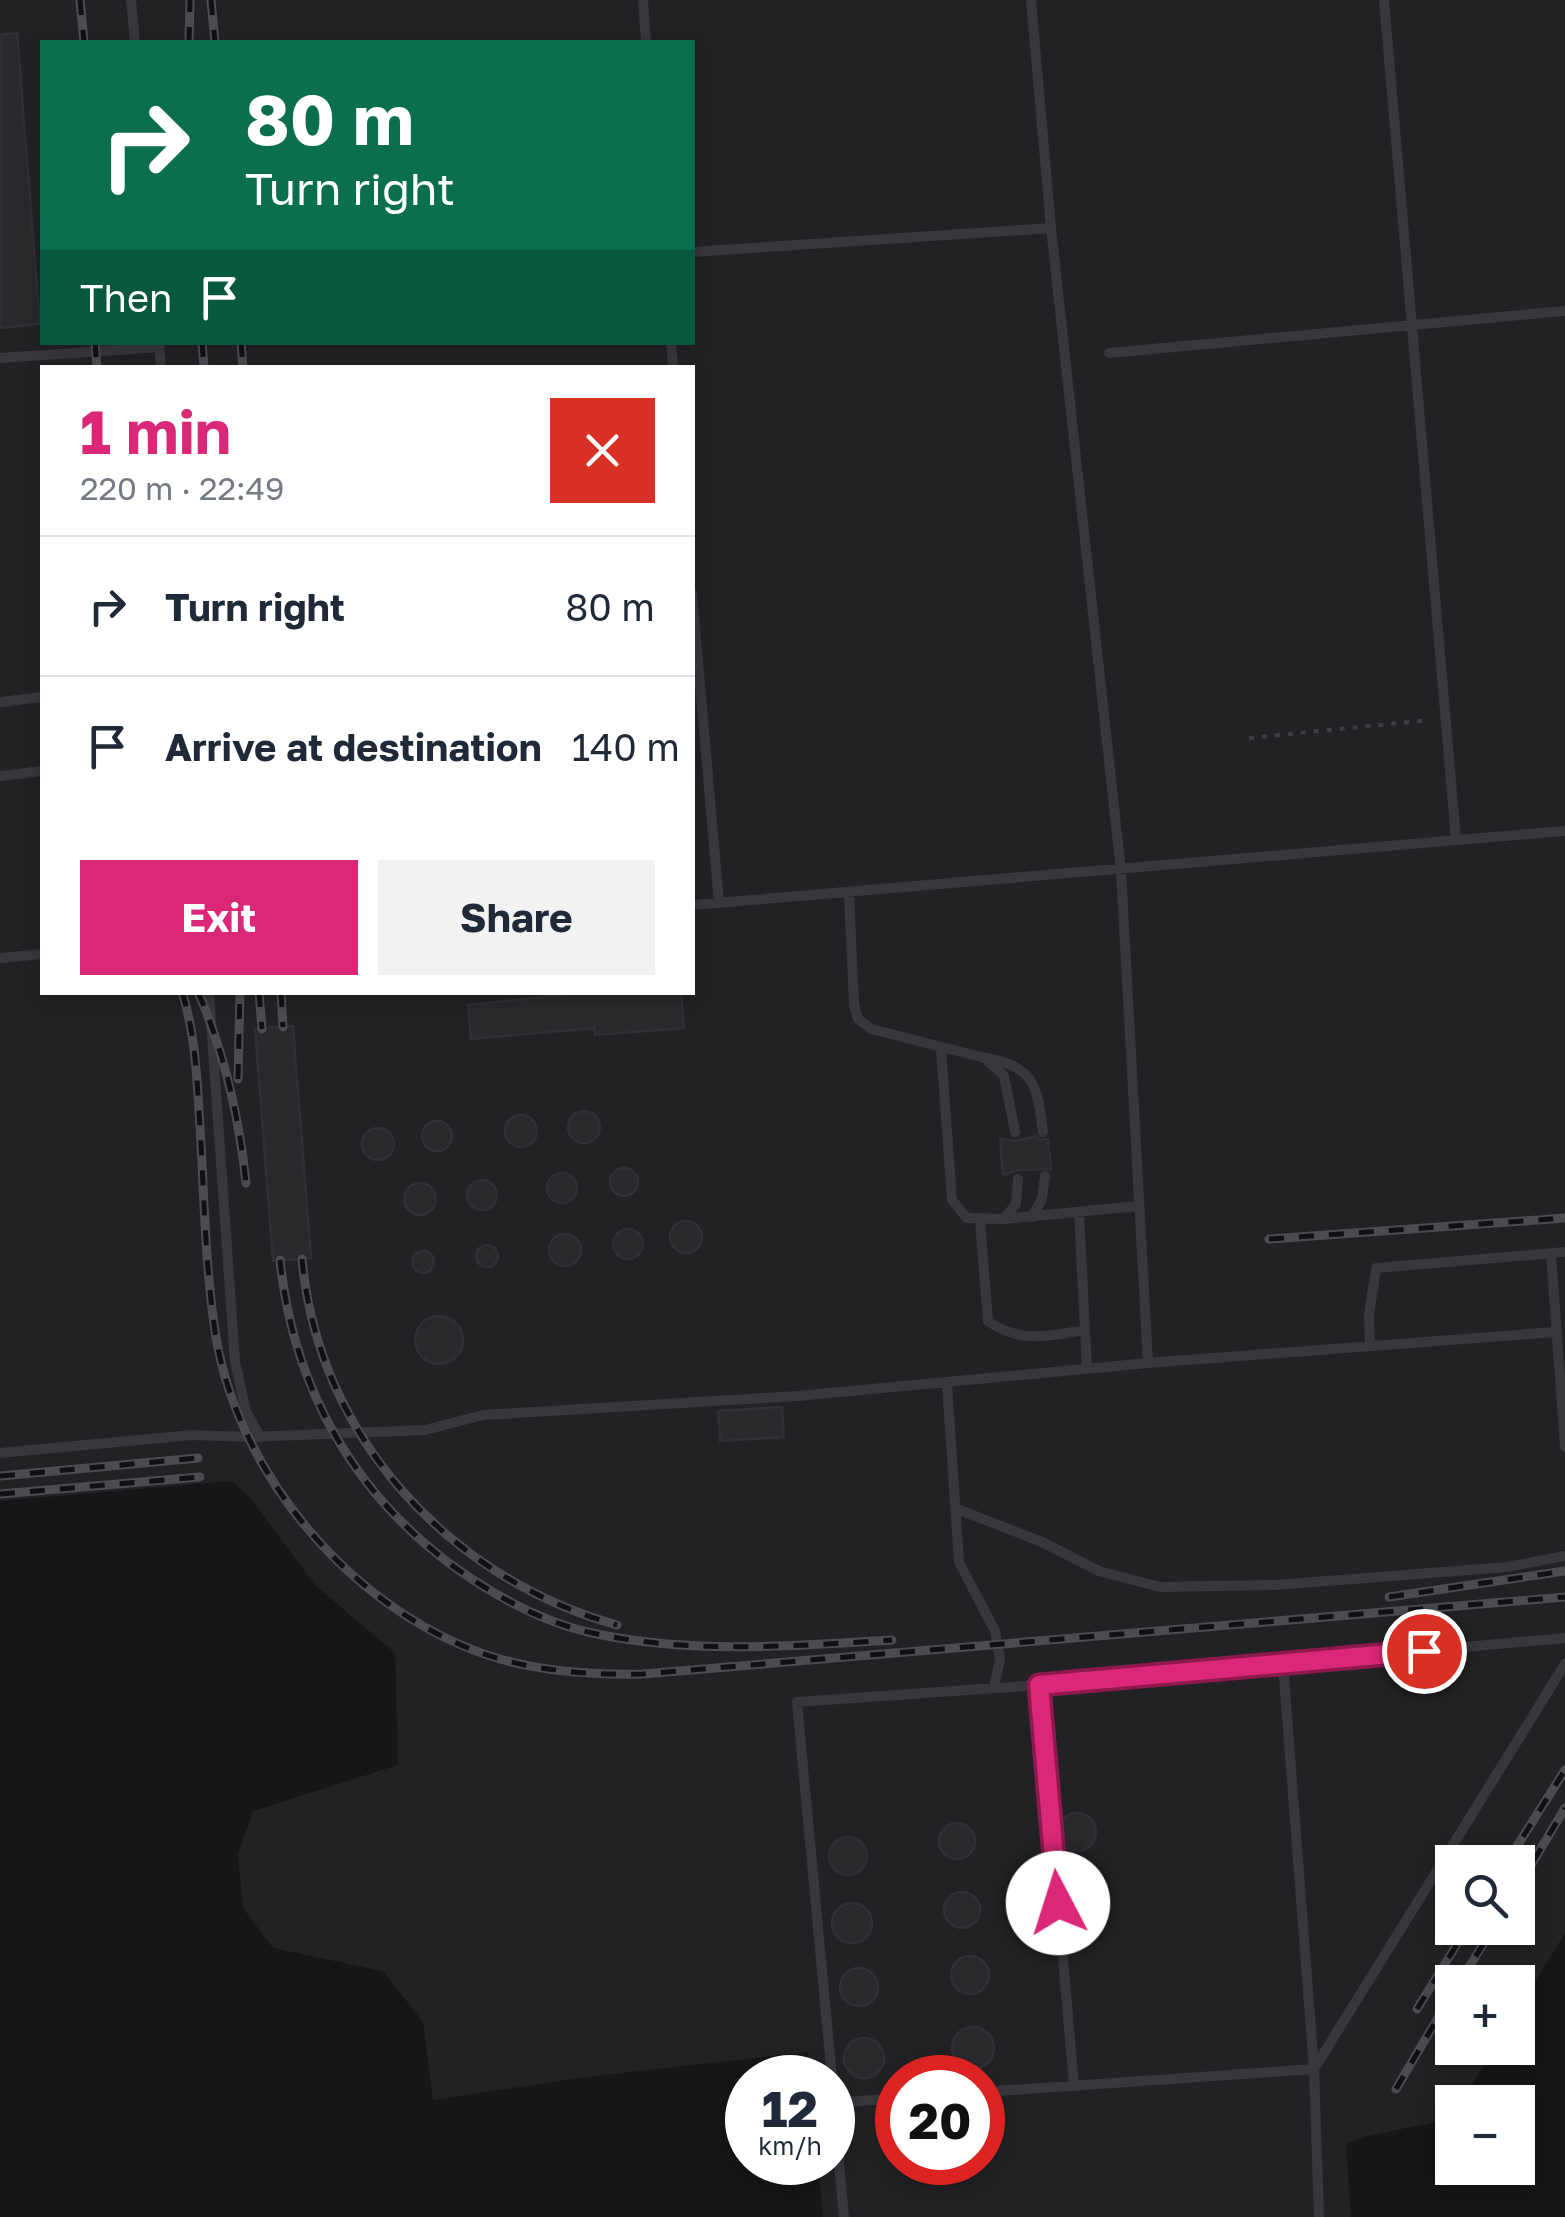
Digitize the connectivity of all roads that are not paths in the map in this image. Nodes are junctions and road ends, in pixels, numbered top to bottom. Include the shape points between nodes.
1 (131, 0) edge
2 (642, 0) edge
3 (1032, 0) edge
4 (1384, 0) edge
5 (135, 40) edge
6 (646, 40) edge
7 (1051, 228) junction
8 (695, 252) edge
9 (1565, 311) edge
10 (1412, 328) junction
11 (160, 345) edge
12 (1110, 353) dead end
13 (0, 358) edge
14 (695, 628) edge
15 (40, 698) edge
16 (0, 702) edge
17 (40, 772) edge
18 (0, 776) edge
19 (1565, 832) edge
20 (1456, 840) junction
21 (1120, 871) junction
22 (849, 893) junction
23 (719, 903) junction
24 (695, 905) edge
25 (40, 954) edge
26 (0, 958) edge
27 (208, 995) edge
28 (941, 1049) junction
29 (985, 1058) junction
30 (1015, 1132) dead end
31 (1043, 1132) dead end
32 (1045, 1176) dead end
33 (1018, 1180) dead end
34 (1138, 1206) junction
35 (1078, 1213) junction
36 (1032, 1217) junction
37 (1004, 1219) junction
38 (980, 1220) junction
39 (1565, 1252) edge
40 (1551, 1254) junction
41 (1086, 1330) junction
42 (1555, 1332) junction
43 (1370, 1346) junction
44 (1148, 1363) junction
45 (1088, 1368) junction
46 (947, 1384) junction
47 (260, 1437) junction
48 (1565, 1447) edge
49 (0, 1453) edge
50 (957, 1510) junction
51 (1565, 1556) edge
52 (1565, 1638) edge
53 (1283, 1664) junction
54 (1565, 1664) edge
55 (1039, 1685) junction
56 (994, 1687) junction
57 (830, 2055) edge
58 (1314, 2069) junction
59 (1074, 2086) junction
60 (1005, 2090) edge
61 (841, 2185) edge
62 (844, 2217) edge
63 (1319, 2217) edge

1 - 5 lane
2 - 6 lane
3 - 7 lane
4 - 10 lane
7 - 8 lane
7 - 21 lane
9 - 10 lane
10 - 12 lane
10 - 20 lane
11 - 13 lane
14 - 23 lane
15 - 16 lane
17 - 18 lane
19 - 20 lane
20 - 21 lane
21 - 22 lane
21 - 34 lane
22 - 23 lane
22 - 28 lane via 858,1019
23 - 24 lane
25 - 26 lane
27 - 47 lane via 237,1380
28 - 29 lane
28 - 38 lane via 952,1200 967,1218
29 - 30 lane via 1004,1076
29 - 31 lane via 1029,1074
32 - 36 lane
33 - 37 lane via 1016,1204
34 - 35 lane
34 - 44 lane
35 - 36 lane
35 - 41 lane
36 - 37 lane
37 - 38 lane
38 - 41 lane via 988,1321 1023,1336
39 - 40 lane
40 - 42 lane
40 - 43 lane via 1376,1268
41 - 45 lane
42 - 43 lane
42 - 48 lane
43 - 44 lane
44 - 45 lane
45 - 46 lane
46 - 47 lane via 483,1415 425,1430
46 - 50 lane
47 - 49 lane via 192,1435
50 - 51 lane via 1099,1571 1173,1588 1507,1567
50 - 56 lane via 959,1562 990,1616 998,1645
52 - 53 lane
53 - 55 lane
53 - 58 lane
54 - 58 lane
55 - 56 lane
55 - 59 lane
56 - 57 lane via 797,1702
58 - 59 lane
58 - 63 lane
59 - 60 lane
61 - 62 lane

